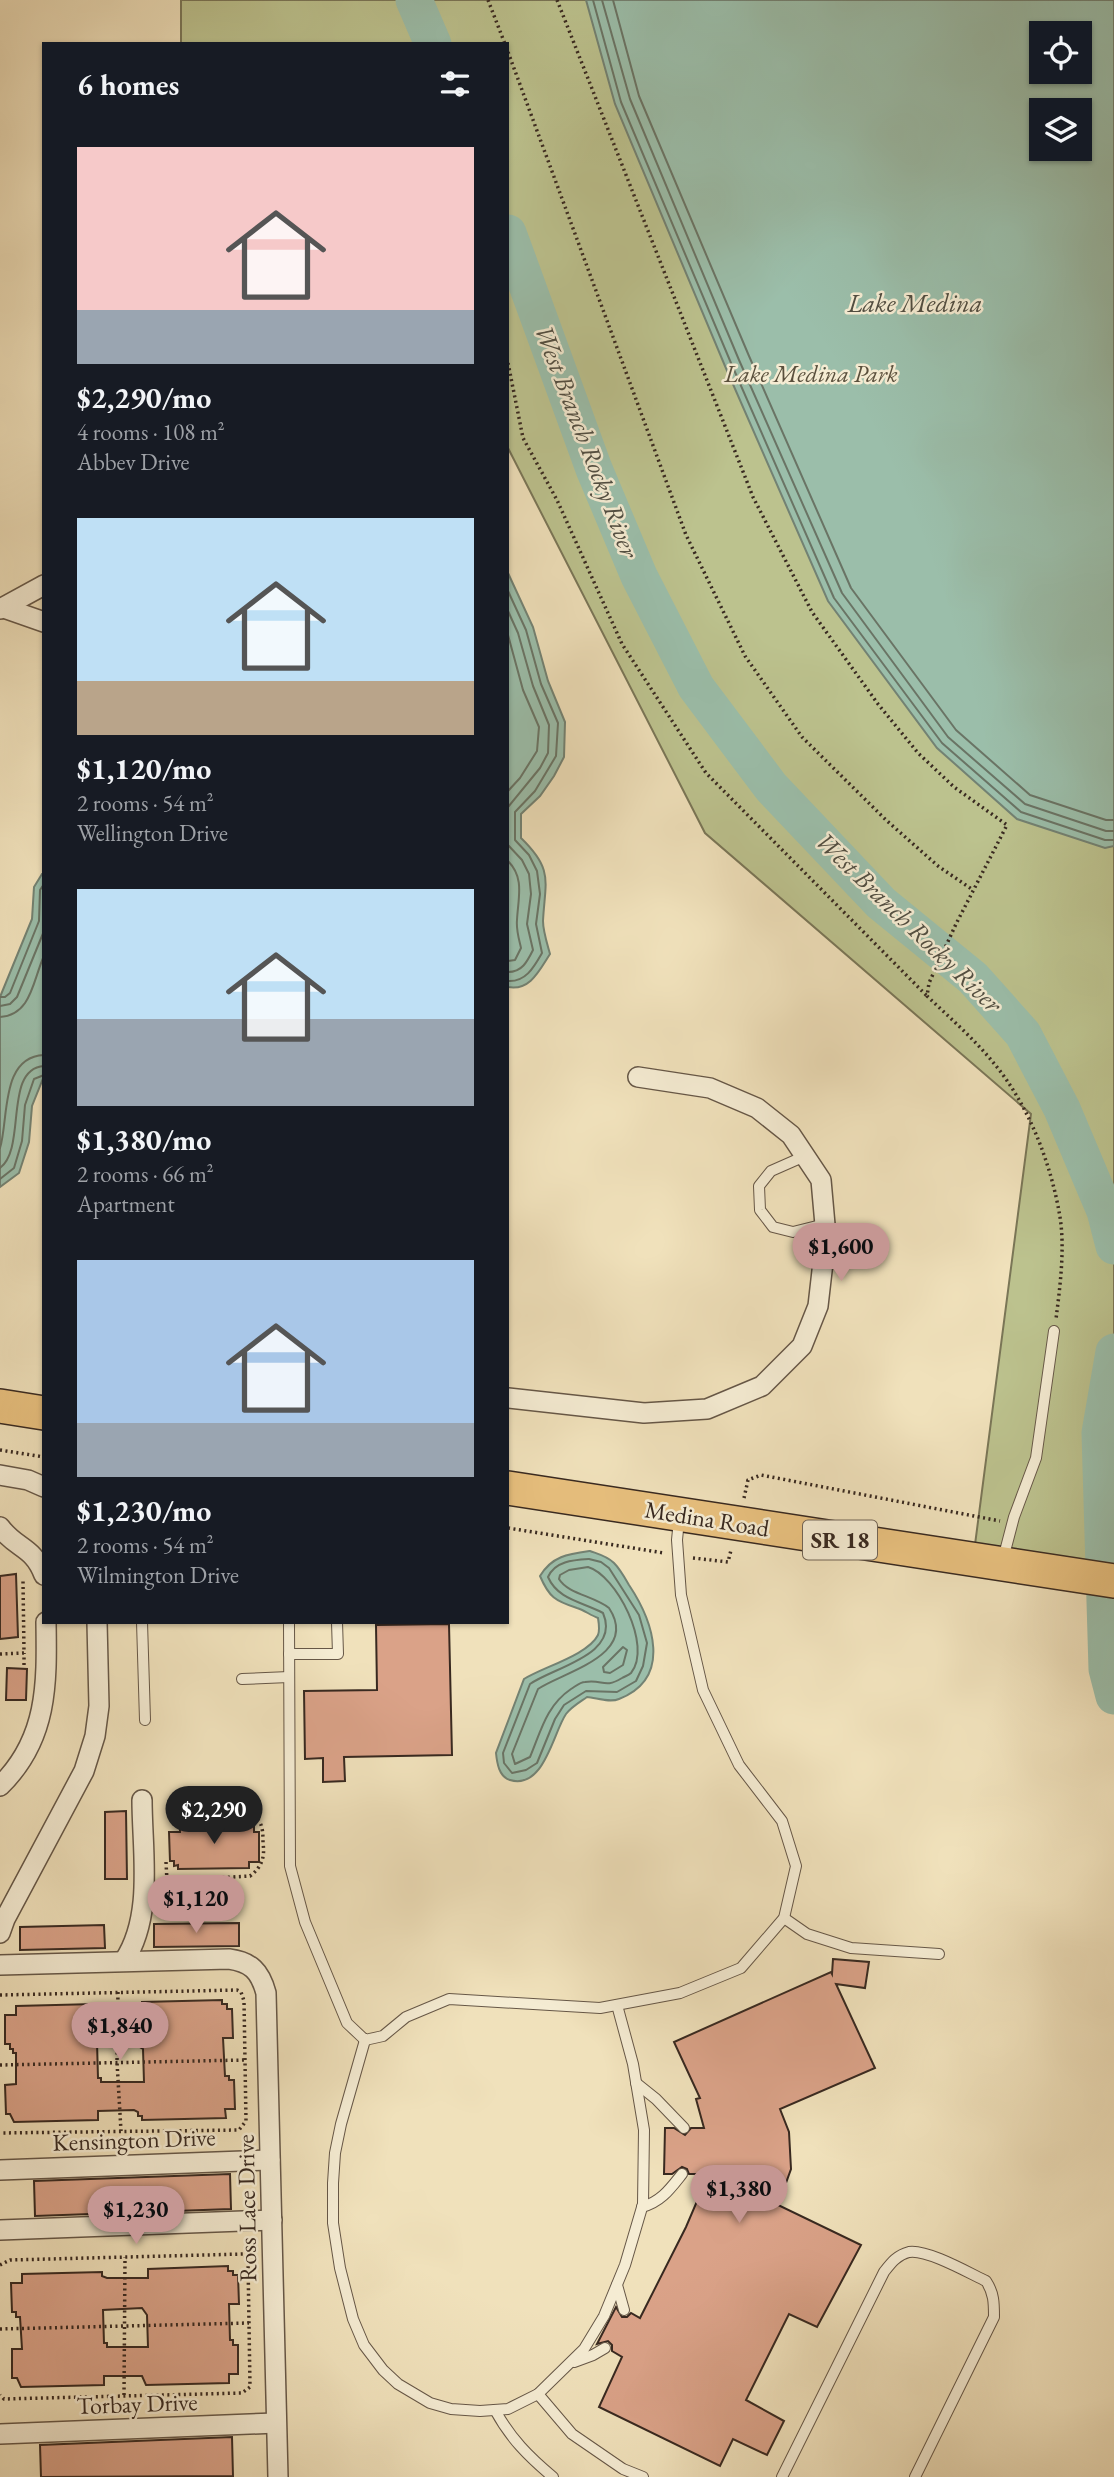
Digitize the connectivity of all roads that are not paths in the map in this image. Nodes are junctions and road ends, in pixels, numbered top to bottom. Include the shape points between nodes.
1 (42, 586) edge
2 (2, 608) edge
3 (42, 621) edge
4 (638, 1077) dead end
5 (805, 1156) junction
6 (825, 1224) junction
7 (1054, 1331) road end
8 (509, 1398) edge
9 (0, 1406) edge
10 (42, 1413) edge
11 (0, 1475) edge
12 (42, 1486) edge
13 (509, 1488) edge
14 (680, 1515) junction
15 (0, 1527) edge
16 (1001, 1564) junction
17 (42, 1570) edge
18 (1114, 1581) edge
19 (46, 1624) edge
20 (97, 1624) edge
21 (142, 1624) edge
22 (289, 1624) edge
23 (337, 1624) edge
24 (289, 1654) junction
25 (289, 1676) junction
26 (242, 1679) dead end
27 (145, 1720) dead end
28 (0, 1786) edge
29 (142, 1800) dead end
30 (784, 1918) junction
31 (0, 1933) edge
32 (939, 1954) dead end
33 (124, 1961) junction
34 (0, 1965) edge
35 (617, 2005) junction
36 (365, 2040) junction
37 (636, 2083) junction
38 (684, 2129) dead end
39 (270, 2160) junction
40 (0, 2170) edge
41 (682, 2174) dead end
42 (642, 2207) junction
43 (271, 2220) junction
44 (0, 2230) edge
45 (617, 2285) junction
46 (624, 2310) dead end
47 (605, 2348) dead end
48 (570, 2363) junction
49 (538, 2394) junction
50 (495, 2410) junction
51 (276, 2423) junction
52 (0, 2434) edge
53 (278, 2477) edge
54 (553, 2477) edge
55 (643, 2477) edge
56 (782, 2477) edge
57 (915, 2477) edge

1 - 2 street
2 - 3 street
4 - 5 street via 710,1088 757,1108 791,1135
5 - 6 street via 821,1180
5 - 6 lane via 771,1171 759,1186 760,1210 773,1227 793,1233
6 - 8 street via 818,1307 802,1346 762,1386 707,1409 644,1413
7 - 16 lane via 1036,1458
9 - 10 highway
11 - 12 street
13 - 14 highway, Medina Road / SR 18
14 - 16 highway, Medina Road / SR 18
14 - 30 lane via 681,1595 703,1690 740,1765 782,1821 796,1866
15 - 17 street via 30,1551
16 - 18 highway, Medina Road / SR 18
19 - 28 street via 45,1700 38,1727 25,1755
20 - 31 street via 95,1736 83,1771
21 - 27 lane
22 - 24 lane
23 - 24 lane via 338,1654
24 - 25 lane
25 - 26 lane
25 - 36 lane via 290,1866 305,1922 347,2023
29 - 33 street via 143,1910
30 - 32 lane via 807,1934 851,1948
30 - 35 lane via 741,1968 680,1993
33 - 34 street
33 - 39 street, Ross Lace Drive via 229,1959 254,1968 266,1993
35 - 36 lane via 600,2008 449,1999 406,2017 383,2036
35 - 37 lane
36 - 50 lane via 341,2124 333,2183 340,2268 353,2319 364,2345 398,2384 430,2403 451,2409
37 - 38 lane
37 - 42 lane via 644,2130
39 - 40 street, Kensington Drive
39 - 43 street, Ross Lace Drive
41 - 42 lane via 654,2204
42 - 45 lane
43 - 44 street
43 - 51 street, Ross Lace Drive
45 - 46 lane
45 - 48 lane via 604,2316
47 - 48 lane
48 - 49 lane
49 - 50 lane via 508,2409
49 - 55 lane via 572,2434 623,2469
50 - 54 lane via 528,2457
51 - 52 street, Torbay Drive
51 - 53 street, Ross Lace Drive
56 - 57 lane via 884,2272 894,2258 911,2252 986,2281 994,2300 994,2317

